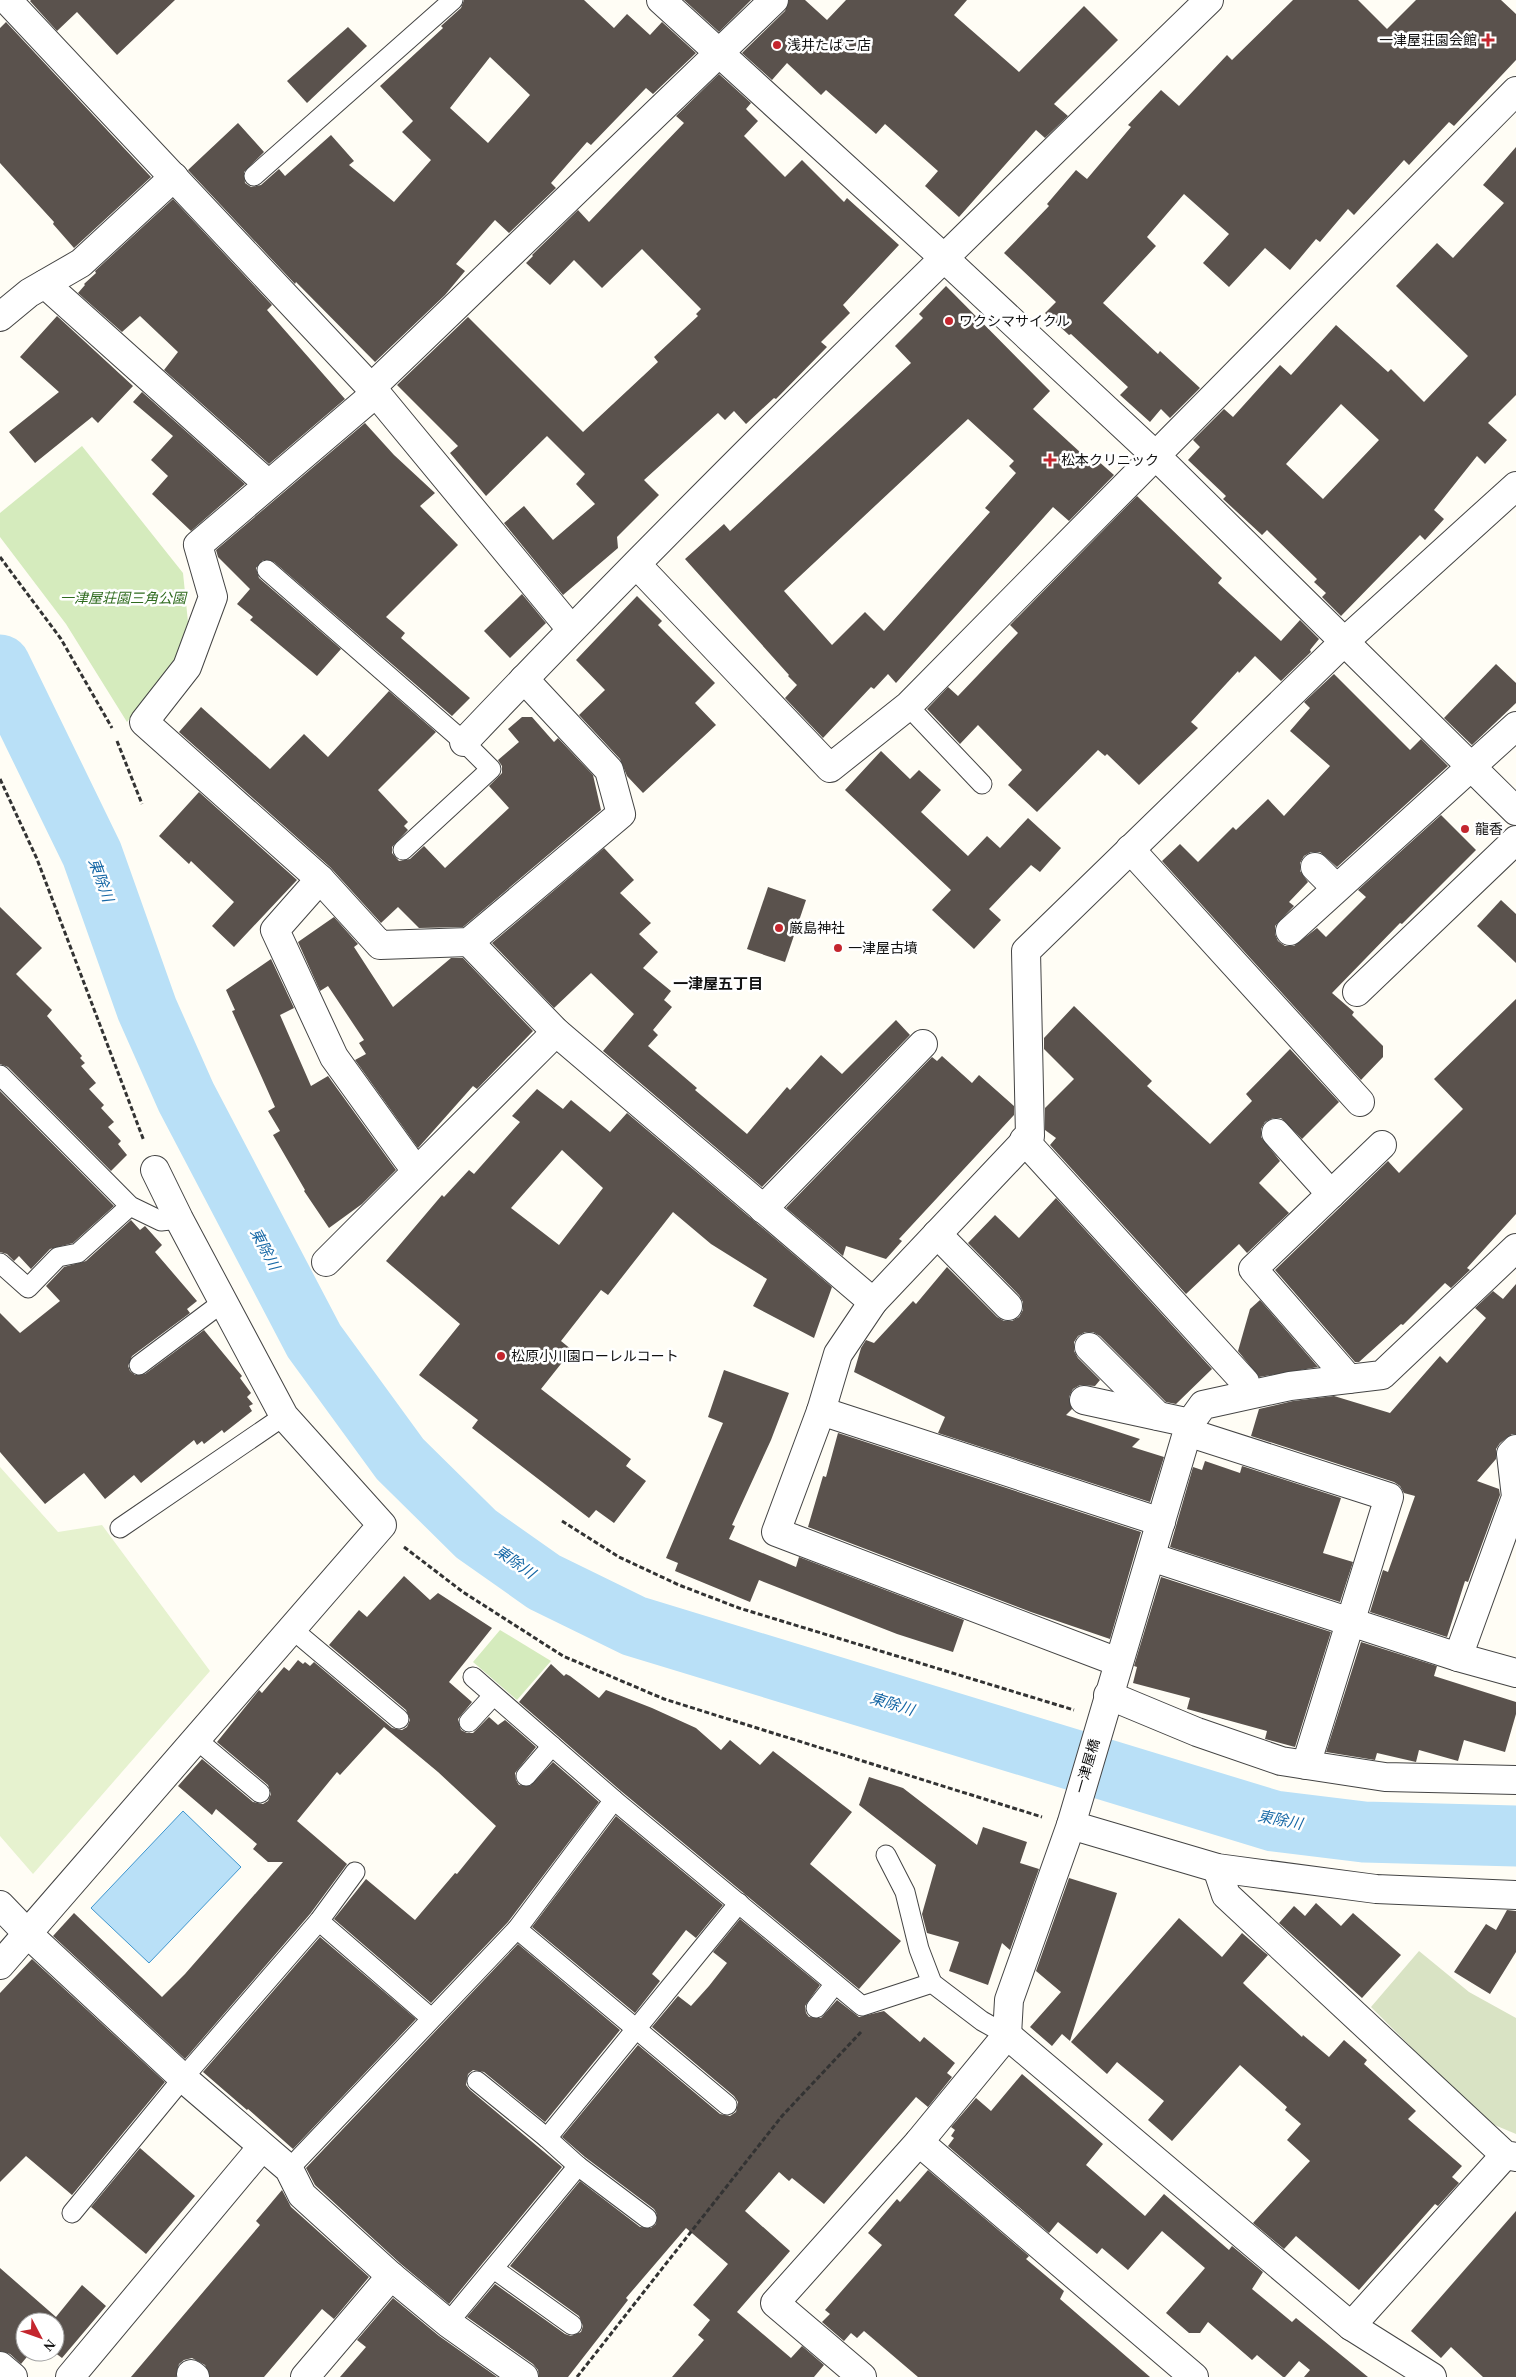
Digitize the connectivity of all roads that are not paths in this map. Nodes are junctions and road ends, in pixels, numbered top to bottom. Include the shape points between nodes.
1 (453, 0) edge
2 (661, 0) edge
3 (774, 0) edge
4 (1209, 0) edge
5 (6, 3) edge
6 (718, 54) junction
7 (1516, 91) edge
8 (254, 176) dead end
9 (174, 177) junction
10 (944, 258) junction
11 (45, 284) junction
12 (0, 317) edge
13 (373, 390) junction
14 (1155, 455) junction
15 (268, 484) junction
16 (1516, 486) edge
17 (637, 565) junction
18 (267, 570) dead end
19 (571, 629) junction
20 (1345, 640) junction
21 (524, 679) junction
22 (908, 706) junction
23 (1516, 726) edge
24 (464, 742) junction
25 (1472, 768) junction
26 (982, 784) dead end
27 (1516, 811) edge
28 (1516, 840) edge
29 (1130, 849) junction
30 (403, 850) dead end
31 (1315, 867) dead end
32 (320, 879) junction
33 (1336, 888) junction
34 (1290, 931) dead end
35 (469, 942) junction
36 (1358, 992) dead end
37 (556, 1032) junction
38 (923, 1044) dead end
39 (0, 1075) edge
40 (1360, 1102) dead end
41 (1276, 1133) dead end
42 (1024, 1140) junction
43 (1382, 1145) dead end
44 (155, 1170) road end
45 (416, 1171) junction
46 (1331, 1194) junction
47 (130, 1206) junction
48 (763, 1209) junction
49 (179, 1219) junction
50 (937, 1234) junction
51 (1516, 1248) edge
52 (326, 1262) dead end
53 (0, 1263) edge
54 (223, 1302) junction
55 (873, 1302) junction
56 (1008, 1306) dead end
57 (1088, 1347) dead end
58 (140, 1365) dead end
59 (1348, 1379) junction
60 (1245, 1382) dead end
61 (1084, 1400) dead end
62 (821, 1411) junction
63 (284, 1416) junction
64 (1158, 1416) junction
65 (1188, 1428) junction
66 (1516, 1449) edge
67 (1161, 1522) junction
68 (120, 1528) dead end
69 (1151, 1557) junction
70 (1352, 1623) junction
71 (292, 1629) junction
72 (1458, 1657) junction
73 (1118, 1662) junction
74 (1516, 1673) edge
75 (473, 1677) dead end
76 (493, 1696) junction
77 (1104, 1707) junction
78 (399, 1719) dead end
79 (469, 1722) dead end
80 (196, 1740) junction
81 (552, 1746) junction
82 (1306, 1765) junction
83 (526, 1776) dead end
84 (1516, 1780) edge
85 (260, 1793) dead end
86 (614, 1800) junction
87 (1058, 1821) junction
88 (886, 1854) dead end
89 (1217, 1868) junction
90 (355, 1872) dead end
91 (1516, 1895) edge
92 (739, 1903) junction
93 (0, 1905) edge
94 (319, 1921) junction
95 (516, 1929) junction
96 (28, 1934) junction
97 (0, 1965) edge
98 (932, 1983) junction
99 (835, 1984) junction
100 (816, 2008) dead end
101 (431, 2018) junction
102 (636, 2029) junction
103 (1007, 2035) junction
104 (183, 2078) junction
105 (477, 2081) dead end
106 (727, 2105) dead end
107 (548, 2138) junction
108 (919, 2142) junction
109 (262, 2147) junction
110 (1511, 2156) edge
111 (578, 2166) junction
112 (288, 2169) junction
113 (72, 2213) dead end
114 (647, 2218) dead end
115 (494, 2269) junction
116 (391, 2276) junction
117 (448, 2323) junction
118 (572, 2325) dead end
119 (1351, 2326) junction
120 (0, 2366) edge
121 (13, 2377) edge
122 (70, 2377) edge
123 (305, 2377) edge
124 (524, 2377) edge
125 (862, 2377) edge
126 (1194, 2377) edge
127 (1432, 2377) edge

1 - 8 lane
2 - 6 street
3 - 6 street
4 - 10 street
5 - 9 street
6 - 10 street
6 - 13 street
7 - 14 street
9 - 11 street via 81,263
9 - 13 street
10 - 14 street
10 - 17 street
11 - 12 street via 29,292
11 - 15 street
13 - 15 street
13 - 19 street
14 - 20 street
14 - 22 street
15 - 32 street via 198,545 213,597 187,667 144,722
16 - 20 street
17 - 19 street
17 - 22 street via 830,768
18 - 24 lane
19 - 21 street
20 - 25 street
20 - 29 street
21 - 24 street
21 - 35 street via 609,770 621,814
22 - 26 lane
23 - 25 street
24 - 30 lane via 491,769
25 - 27 street
25 - 33 street
28 - 36 street
29 - 40 street
29 - 42 street via 1026,951 1030,1136
31 - 33 street
32 - 35 street via 380,945
32 - 45 street via 275,930 334,1057
33 - 34 street
35 - 37 street
37 - 45 street
37 - 48 street
38 - 48 street
39 - 47 lane
41 - 46 street
42 - 50 street
42 - 60 street
43 - 46 street
44 - 49 street
45 - 52 street
46 - 59 street via 1253,1269
47 - 49 lane via 162,1221
47 - 53 lane via 78,1253 58,1257 28,1288
48 - 55 street
49 - 54 street
50 - 55 street
50 - 56 street
51 - 59 street via 1382,1374
54 - 58 lane
54 - 63 street
55 - 62 street via 838,1354
57 - 64 street
59 - 65 street via 1290,1386 1203,1405
61 - 64 street
62 - 67 street
62 - 73 street via 776,1532
63 - 68 lane
63 - 71 street via 382,1525
64 - 65 street
65 - 67 street, 一津屋橋
65 - 70 street via 1389,1497
66 - 72 street via 1511,1454 1516,1497
67 - 69 street, 一津屋橋
69 - 70 street
69 - 73 street, 一津屋橋
70 - 72 street
70 - 82 street
71 - 78 lane
71 - 80 street
72 - 74 street
73 - 77 street, 一津屋橋
75 - 76 lane
76 - 79 lane
76 - 81 lane
77 - 82 street via 1207,1735 1281,1761
77 - 87 street, 一津屋橋
80 - 85 lane
80 - 96 street
81 - 83 lane
81 - 86 lane
82 - 84 street via 1385,1777
86 - 92 lane
86 - 95 lane
87 - 89 street
87 - 103 street, 一津屋橋 via 1009,2000
88 - 98 lane via 905,1892 919,1949
89 - 91 street via 1376,1889
89 - 110 street via 1226,1895
90 - 94 lane
92 - 99 lane
92 - 102 lane
93 - 96 street
94 - 101 lane
94 - 104 lane
95 - 101 lane
95 - 102 lane
96 - 97 street
96 - 104 street
98 - 99 lane via 862,2006
98 - 103 lane via 982,2021
99 - 100 lane
101 - 112 lane
102 - 106 lane
102 - 107 lane
103 - 108 street
103 - 119 street
104 - 109 street
104 - 113 lane
105 - 107 lane
107 - 111 lane
108 - 125 street via 775,2303
108 - 126 street
109 - 112 street
109 - 122 street
110 - 119 street
111 - 114 lane
111 - 115 lane
112 - 116 street via 302,2195
115 - 117 lane
115 - 118 lane
116 - 117 street
116 - 123 street
117 - 124 street
119 - 127 street
120 - 121 street

